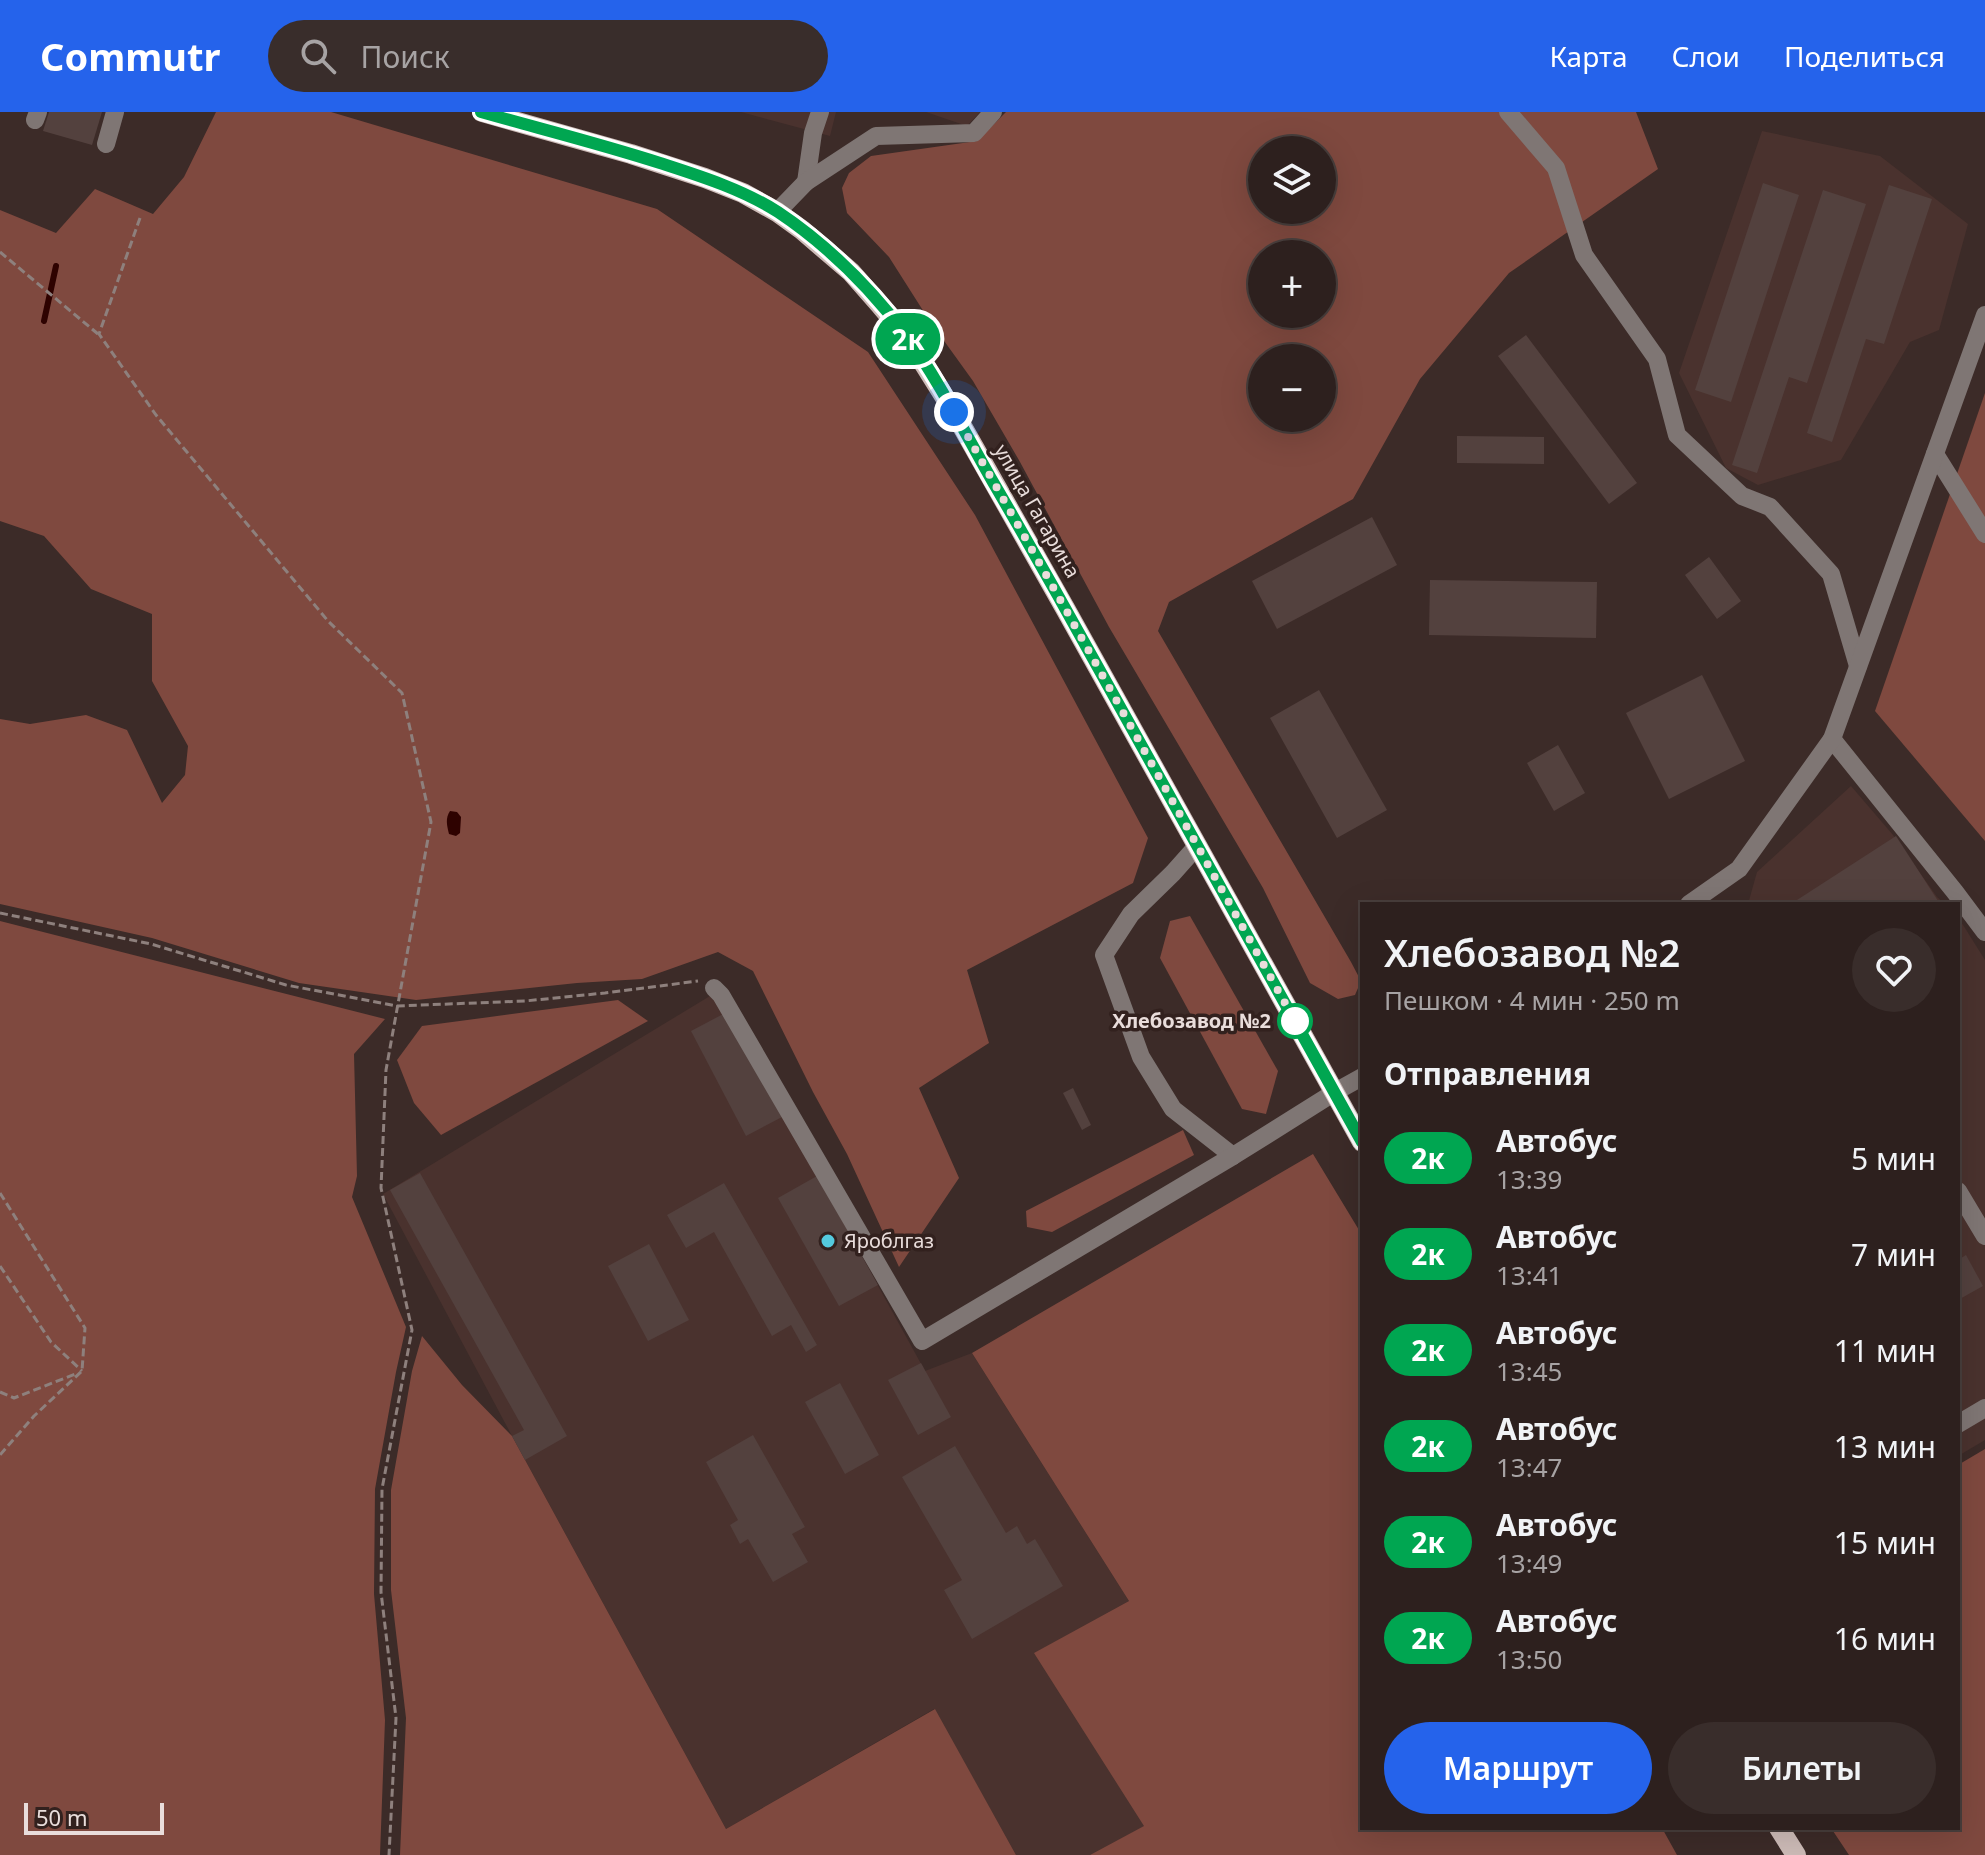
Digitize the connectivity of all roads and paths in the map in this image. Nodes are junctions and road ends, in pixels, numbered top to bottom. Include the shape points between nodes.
1 (115, 112) edge
2 (482, 112) edge
3 (820, 112) edge
4 (993, 112) edge
5 (1508, 112) edge
6 (106, 144) dead end
7 (806, 182) junction
8 (777, 212) junction
9 (140, 218) dead end
10 (0, 252) edge
11 (1985, 315) edge
12 (99, 334) junction
13 (1935, 454) junction
14 (1985, 534) edge
15 (1858, 666) junction
16 (1832, 739) junction
17 (1197, 846) junction
18 (1692, 902) edge
19 (0, 913) edge
20 (1985, 932) edge
21 (710, 983) joint
22 (397, 1006) junction
23 (1360, 1078) edge
24 (1335, 1092) junction
25 (1360, 1138) edge
26 (1233, 1156) junction
27 (0, 1193) edge
28 (1960, 1194) edge
29 (1985, 1236) edge
30 (0, 1266) edge
31 (82, 1371) junction
32 (0, 1392) edge
33 (1985, 1408) edge
34 (1960, 1423) edge
35 (0, 1455) edge
36 (1780, 1830) edge
37 (389, 1855) edge
38 (1796, 1855) edge

1 - 6 street
2 - 8 main road, улица Гагарина via 705,178
3 - 7 street
4 - 7 street via 974,133 876,136
5 - 15 street via 1556,168 1584,255 1657,359 1677,435 1742,496 1770,507 1831,574
7 - 8 street
8 - 17 main road, улица Гагарина via 851,272 907,337
9 - 12 path
10 - 12 path
11 - 13 street
12 - 22 path via 156,415 328,621 402,693 431,822
13 - 14 street
13 - 15 street
15 - 16 street
16 - 18 street via 1739,869
16 - 20 street
17 - 24 main road, улица Гагарина
17 - 26 street via 1131,914 1104,955 1141,1057 1173,1109
19 - 22 path via 151,944 286,985
21 - 22 path
21 - 26 street via 922,1341
22 - 37 path via 386,1070 381,1188 412,1330 382,1489 381,1592 396,1718
23 - 24 street
24 - 25 main road, улица Гагарина
24 - 26 street
27 - 31 path via 85,1328
28 - 29 street
30 - 31 path via 51,1342
31 - 32 path via 14,1398
31 - 35 path
33 - 34 street
36 - 38 main road

